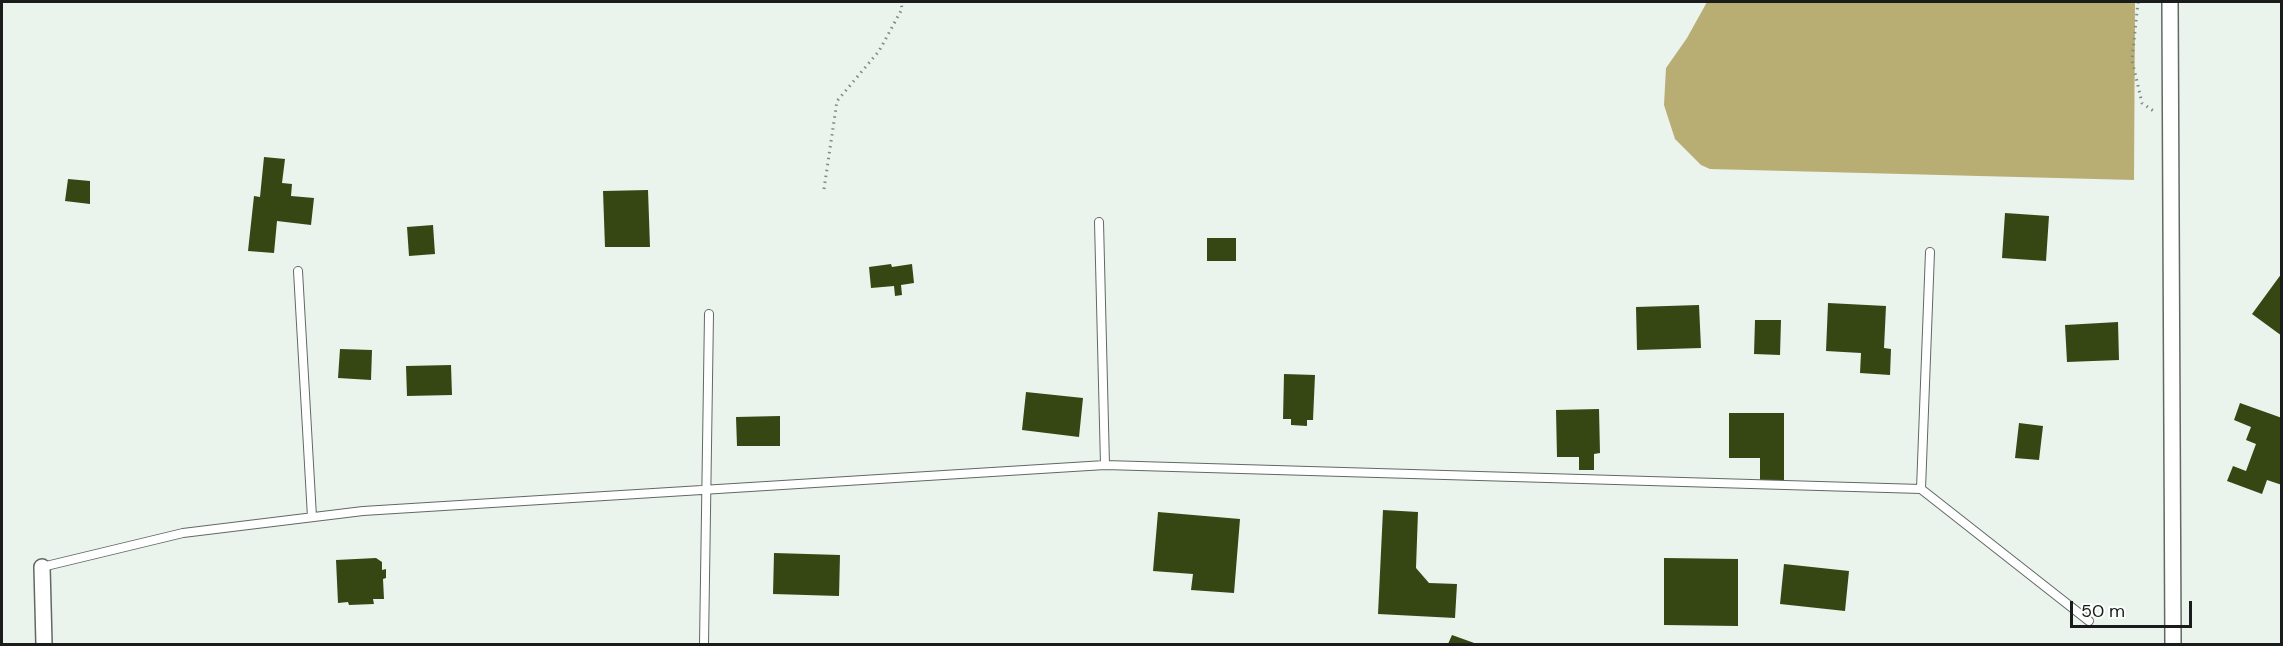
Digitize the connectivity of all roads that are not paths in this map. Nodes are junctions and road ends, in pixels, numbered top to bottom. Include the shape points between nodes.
1 (2170, 2) edge
2 (1099, 222) dead end
3 (1930, 252) dead end
4 (298, 271) dead end
5 (709, 314) dead end
6 (1106, 465) junction
7 (706, 489) junction
8 (1922, 489) junction
9 (312, 517) junction
10 (42, 567) joint
11 (2089, 621) dead end
12 (44, 645) edge
13 (704, 645) edge
14 (2173, 645) edge

1 - 14 street
2 - 6 lane
3 - 8 lane
4 - 9 lane
5 - 7 lane
6 - 7 lane
6 - 8 lane
7 - 9 lane
7 - 13 lane
8 - 11 lane
9 - 10 lane via 183,533
10 - 12 street

